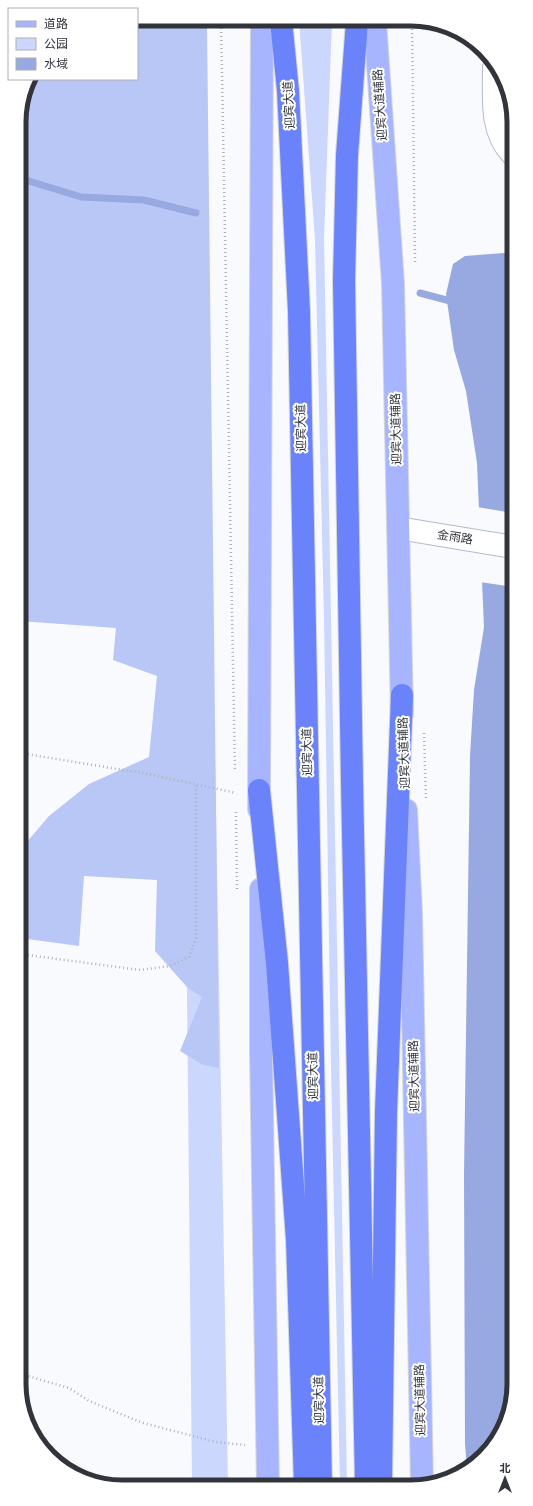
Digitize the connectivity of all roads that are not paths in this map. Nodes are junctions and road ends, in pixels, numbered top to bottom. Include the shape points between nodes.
1 (262, 26) edge
2 (283, 26) edge
3 (357, 26) edge
4 (375, 26) edge
5 (494, 74) edge
6 (507, 147) edge
7 (398, 528) junction
8 (507, 546) edge
9 (402, 695) junction
10 (259, 790) junction
11 (422, 1479) edge
12 (268, 1480) edge
13 (305, 1480) edge
14 (321, 1480) edge
15 (366, 1480) edge
16 (381, 1480) edge

1 - 10 main road
2 - 14 highway, 迎宾大道 via 298,311
3 - 15 highway via 347,155 344,281
4 - 7 main road, 迎宾大道辅路 via 393,284
5 - 6 street via 496,123
7 - 8 street, 金雨路
7 - 9 main road, 迎宾大道辅路
9 - 11 main road, 迎宾大道辅路 via 411,913
9 - 16 highway via 386,1088
10 - 12 main road
10 - 13 highway via 278,963 296,1232

